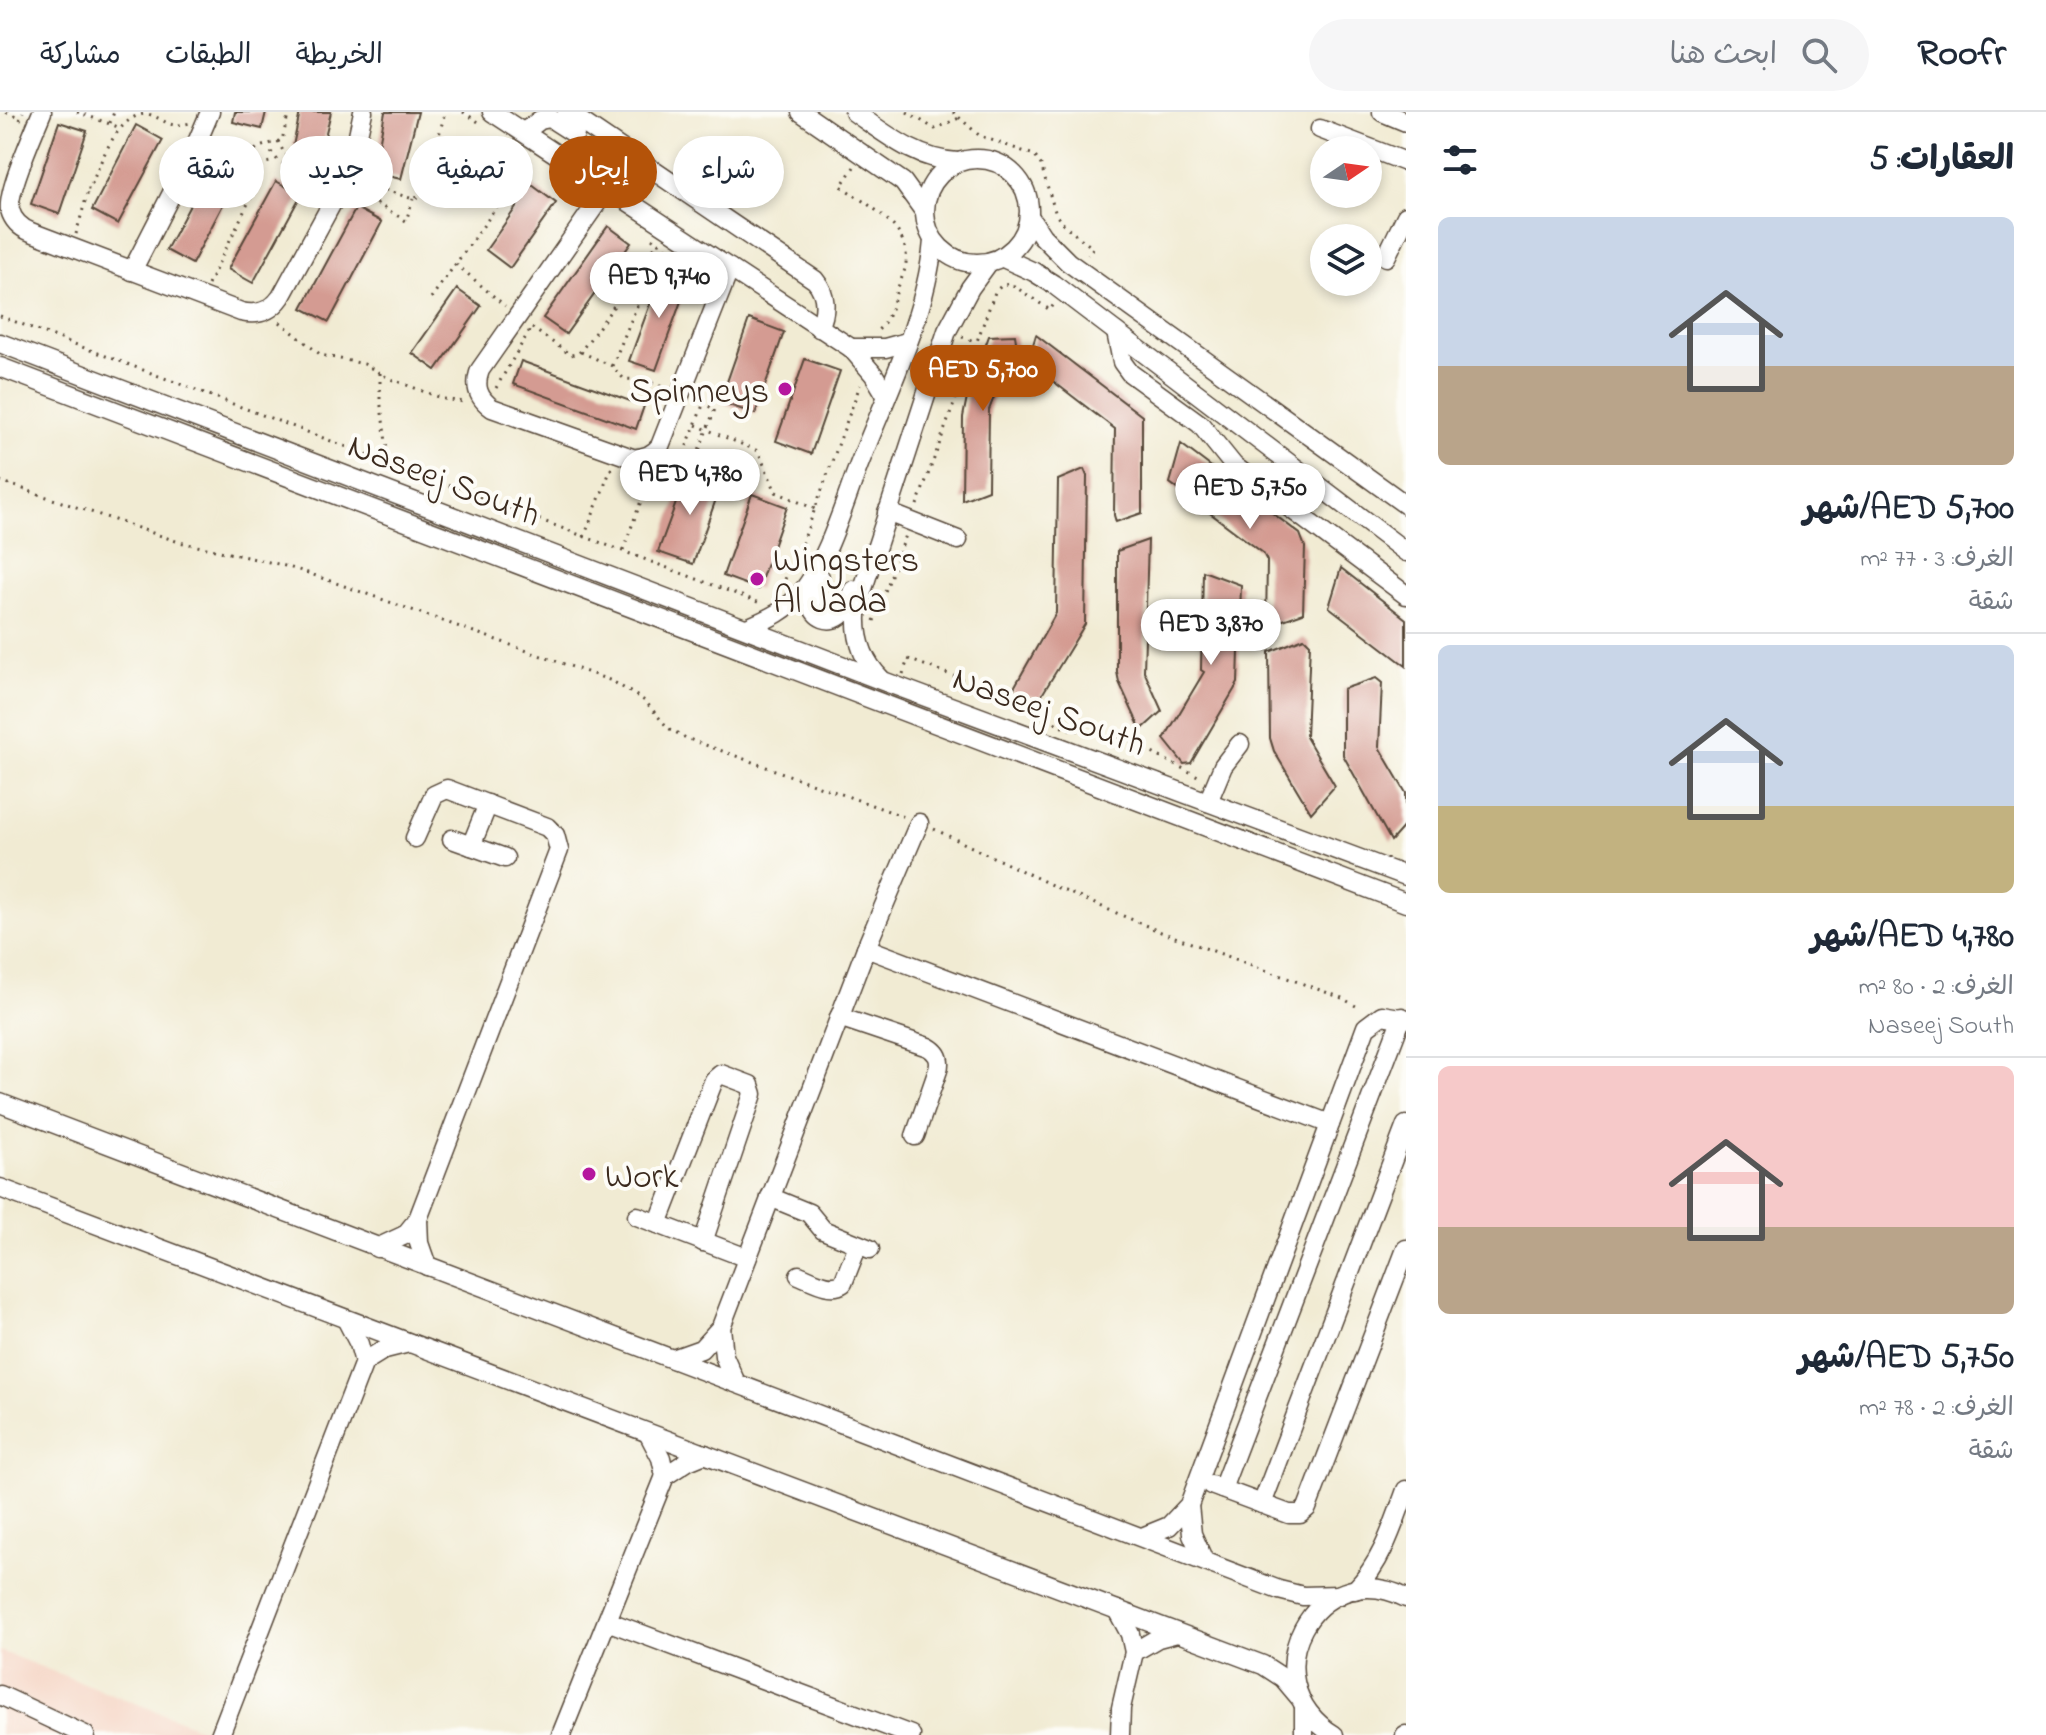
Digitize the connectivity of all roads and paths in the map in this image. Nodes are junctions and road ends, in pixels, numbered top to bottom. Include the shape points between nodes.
1 (6, 112) edge
2 (42, 112) edge
3 (77, 112) edge
4 (114, 112) edge
5 (210, 112) edge
6 (289, 112) edge
7 (363, 112) edge
8 (445, 112) edge
9 (492, 112) edge
10 (567, 112) edge
11 (801, 112) edge
12 (854, 112) edge
13 (907, 112) edge
14 (953, 112) edge
15 (1382, 112) edge
16 (21, 118) dead end
17 (959, 118) junction
18 (518, 122) edge
19 (1406, 122) edge
20 (110, 124) junction
21 (118, 127) dead end
22 (1320, 129) dead end
23 (575, 134) dead end
24 (549, 144) edge
25 (271, 152) dead end
26 (863, 154) junction
27 (276, 160) junction
28 (280, 162) edge
29 (958, 162) junction
30 (1406, 162) edge
31 (393, 193) edge
32 (496, 208) edge
33 (593, 208) edge
34 (640, 208) edge
35 (924, 211) junction
36 (1029, 216) junction
37 (1406, 216) edge
38 (933, 241) junction
39 (658, 242) dead end
40 (1386, 257) dead end
41 (646, 258) junction
42 (995, 260) junction
43 (456, 264) junction
44 (730, 268) junction
45 (1079, 268) junction
46 (132, 271) junction
47 (781, 271) dead end
48 (1063, 292) junction
49 (431, 298) dead end
50 (0, 316) edge
51 (517, 316) junction
52 (812, 323) junction
53 (1116, 332) junction
54 (872, 334) dead end
55 (907, 342) junction
56 (0, 343) edge
57 (851, 348) junction
58 (581, 352) junction
59 (612, 366) junction
60 (0, 367) edge
61 (380, 373) dead end
62 (862, 380) dead end
63 (681, 394) junction
64 (886, 395) junction
65 (1208, 402) junction
66 (703, 405) junction
67 (696, 425) junction
68 (707, 430) junction
69 (1211, 435) junction
70 (684, 453) junction
71 (389, 463) junction
72 (0, 481) edge
73 (648, 482) junction
74 (1406, 505) edge
75 (889, 508) junction
76 (815, 509) junction
77 (912, 517) junction
78 (959, 536) dead end
79 (584, 537) junction
80 (623, 551) junction
81 (824, 551) junction
82 (875, 551) junction
83 (1406, 552) edge
84 (1406, 595) edge
85 (747, 628) junction
86 (871, 630) dead end
87 (888, 675) junction
88 (1214, 783) junction
89 (488, 804) junction
90 (1217, 805) junction
91 (919, 823) junction
92 (415, 838) dead end
93 (452, 839) dead end
94 (471, 846) junction
95 (505, 858) dead end
96 (1406, 876) edge
97 (1406, 903) edge
98 (866, 948) junction
99 (839, 1017) junction
100 (1404, 1018) edge
101 (1371, 1021) junction
102 (0, 1103) edge
103 (1330, 1124) junction
104 (1406, 1125) edge
105 (915, 1136) dead end
106 (0, 1188) edge
107 (770, 1197) junction
108 (637, 1216) dead end
109 (418, 1219) junction
110 (658, 1224) junction
111 (703, 1242) junction
112 (377, 1248) junction
113 (1406, 1249) edge
114 (747, 1258) junction
115 (427, 1266) junction
116 (799, 1275) dead end
117 (346, 1319) junction
118 (721, 1327) junction
119 (409, 1343) junction
120 (673, 1359) junction
121 (364, 1362) junction
122 (736, 1383) junction
123 (648, 1433) junction
124 (705, 1454) junction
125 (665, 1476) junction
126 (1198, 1481) junction
127 (1222, 1489) junction
128 (1406, 1490) edge
129 (1262, 1504) junction
130 (1189, 1505) junction
131 (1142, 1537) junction
132 (1204, 1561) junction
133 (1347, 1593) junction
134 (1406, 1598) edge
135 (1117, 1610) junction
136 (607, 1621) junction
137 (1177, 1633) junction
138 (1134, 1652) junction
139 (0, 1695) edge
140 (1301, 1702) junction
141 (85, 1735) edge
142 (220, 1735) edge
143 (561, 1735) edge
144 (911, 1735) edge
145 (1120, 1735) edge
146 (1304, 1735) edge
147 (1334, 1735) edge

1 - 16 path
2 - 46 street via 12,193 13,217 31,232
3 - 20 path
4 - 20 path
5 - 46 street
6 - 27 path via 282,140 244,157 261,164
7 - 46 street via 343,183 273,307 241,312
8 - 31 path via 424,194 413,199
9 - 18 street
10 - 52 street via 815,280 825,299 824,314
11 - 26 street
12 - 29 street via 916,154
13 - 17 path via 935,129
14 - 17 path
15 - 19 street
17 - 45 path via 980,136 1038,160 1056,215 1093,248
18 - 23 street via 546,117
18 - 24 street
20 - 21 path
22 - 30 street
25 - 27 path
26 - 35 street via 903,182
26 - 54 path via 841,186 900,233 906,264 888,317
27 - 28 path
29 - 35 street via 931,187
29 - 36 street via 984,160 1008,169 1024,190
32 - 43 path
33 - 51 street
34 - 44 street
35 - 38 street
36 - 42 street via 1020,240
36 - 45 street via 1050,246
37 - 40 street
38 - 42 street via 954,258 971,263
38 - 55 street via 926,288
39 - 41 path
41 - 58 path
41 - 59 path via 649,277
42 - 48 street via 1034,272
42 - 75 street via 970,288 947,331
43 - 49 path
43 - 51 path
44 - 52 street
44 - 63 street
45 - 74 street
47 - 52 street via 809,291
48 - 53 street
48 - 77 path via 1050,310 1015,286 1007,284 995,292
50 - 71 path
51 - 58 path via 571,355
51 - 63 street via 478,376 479,393 492,408 638,459 660,446
52 - 57 street
53 - 65 street
53 - 69 street via 1122,362 1130,373
55 - 57 street
55 - 64 street
56 - 85 street, Naseej South
57 - 64 street
58 - 59 path
59 - 63 path via 624,379 645,380
60 - 97 street
61 - 71 path
62 - 76 path
63 - 66 path
64 - 81 street
65 - 69 street
65 - 83 street
66 - 67 path
66 - 68 path via 715,409
67 - 68 path
67 - 70 path
68 - 70 path via 696,458
68 - 76 path via 758,451 776,492
69 - 84 street via 1234,466
70 - 73 path via 674,469
71 - 79 path
72 - 91 path via 166,538 305,572 612,681 645,701 668,728 686,738
73 - 79 path via 611,469
73 - 80 path
75 - 77 street
75 - 82 street
76 - 80 path via 791,571 766,605
77 - 78 street
77 - 86 path
79 - 80 path
81 - 82 street via 812,603 820,617 830,619 843,612 862,567
81 - 85 street via 798,597
82 - 87 street via 856,624 864,655
85 - 87 street, Naseej South
87 - 88 path via 903,676 908,659 1010,696 1064,728 1130,742
87 - 90 street, Naseej South
88 - 90 street
88 - 90 street via 1244,746
89 - 92 street via 447,789 438,791
89 - 94 street
89 - 109 street via 547,827 559,850
90 - 96 street, Naseej South
91 - 98 street
91 - 101 path via 1148,927 1342,998
93 - 94 street
94 - 95 street
98 - 99 street
98 - 103 street
99 - 105 street via 937,1054 940,1064
99 - 107 street
100 - 101 street via 1388,1014
100 - 127 street
101 - 103 street
102 - 112 street
103 - 126 street
104 - 129 street
106 - 117 street
107 - 114 street
107 - 116 street via 809,1213 823,1230 864,1247 839,1287
108 - 110 street
109 - 112 street via 405,1235
109 - 115 street
110 - 111 street
110 - 111 street via 714,1080 727,1075 750,1085 753,1094
111 - 114 street
112 - 115 street
113 - 129 street via 1307,1508 1293,1515
114 - 118 street
115 - 120 street
117 - 119 street
117 - 121 street
118 - 120 street via 701,1349
118 - 122 street via 724,1356
119 - 121 street
119 - 123 street
120 - 122 street
121 - 142 street
122 - 131 street
123 - 124 street
123 - 125 street
124 - 125 street
124 - 135 street
125 - 136 street
126 - 127 street
126 - 130 street
127 - 129 street
128 - 133 street via 1371,1571
130 - 131 street via 1169,1526
130 - 132 street via 1192,1534
131 - 132 street
132 - 133 street via 1291,1594
133 - 134 street via 1385,1590
133 - 140 street via 1318,1609 1302,1629 1293,1663
135 - 137 street
135 - 138 street
136 - 143 street
136 - 144 street
137 - 138 street
137 - 140 street via 1263,1665 1283,1678
138 - 145 street
139 - 141 street
140 - 146 street
140 - 147 street

